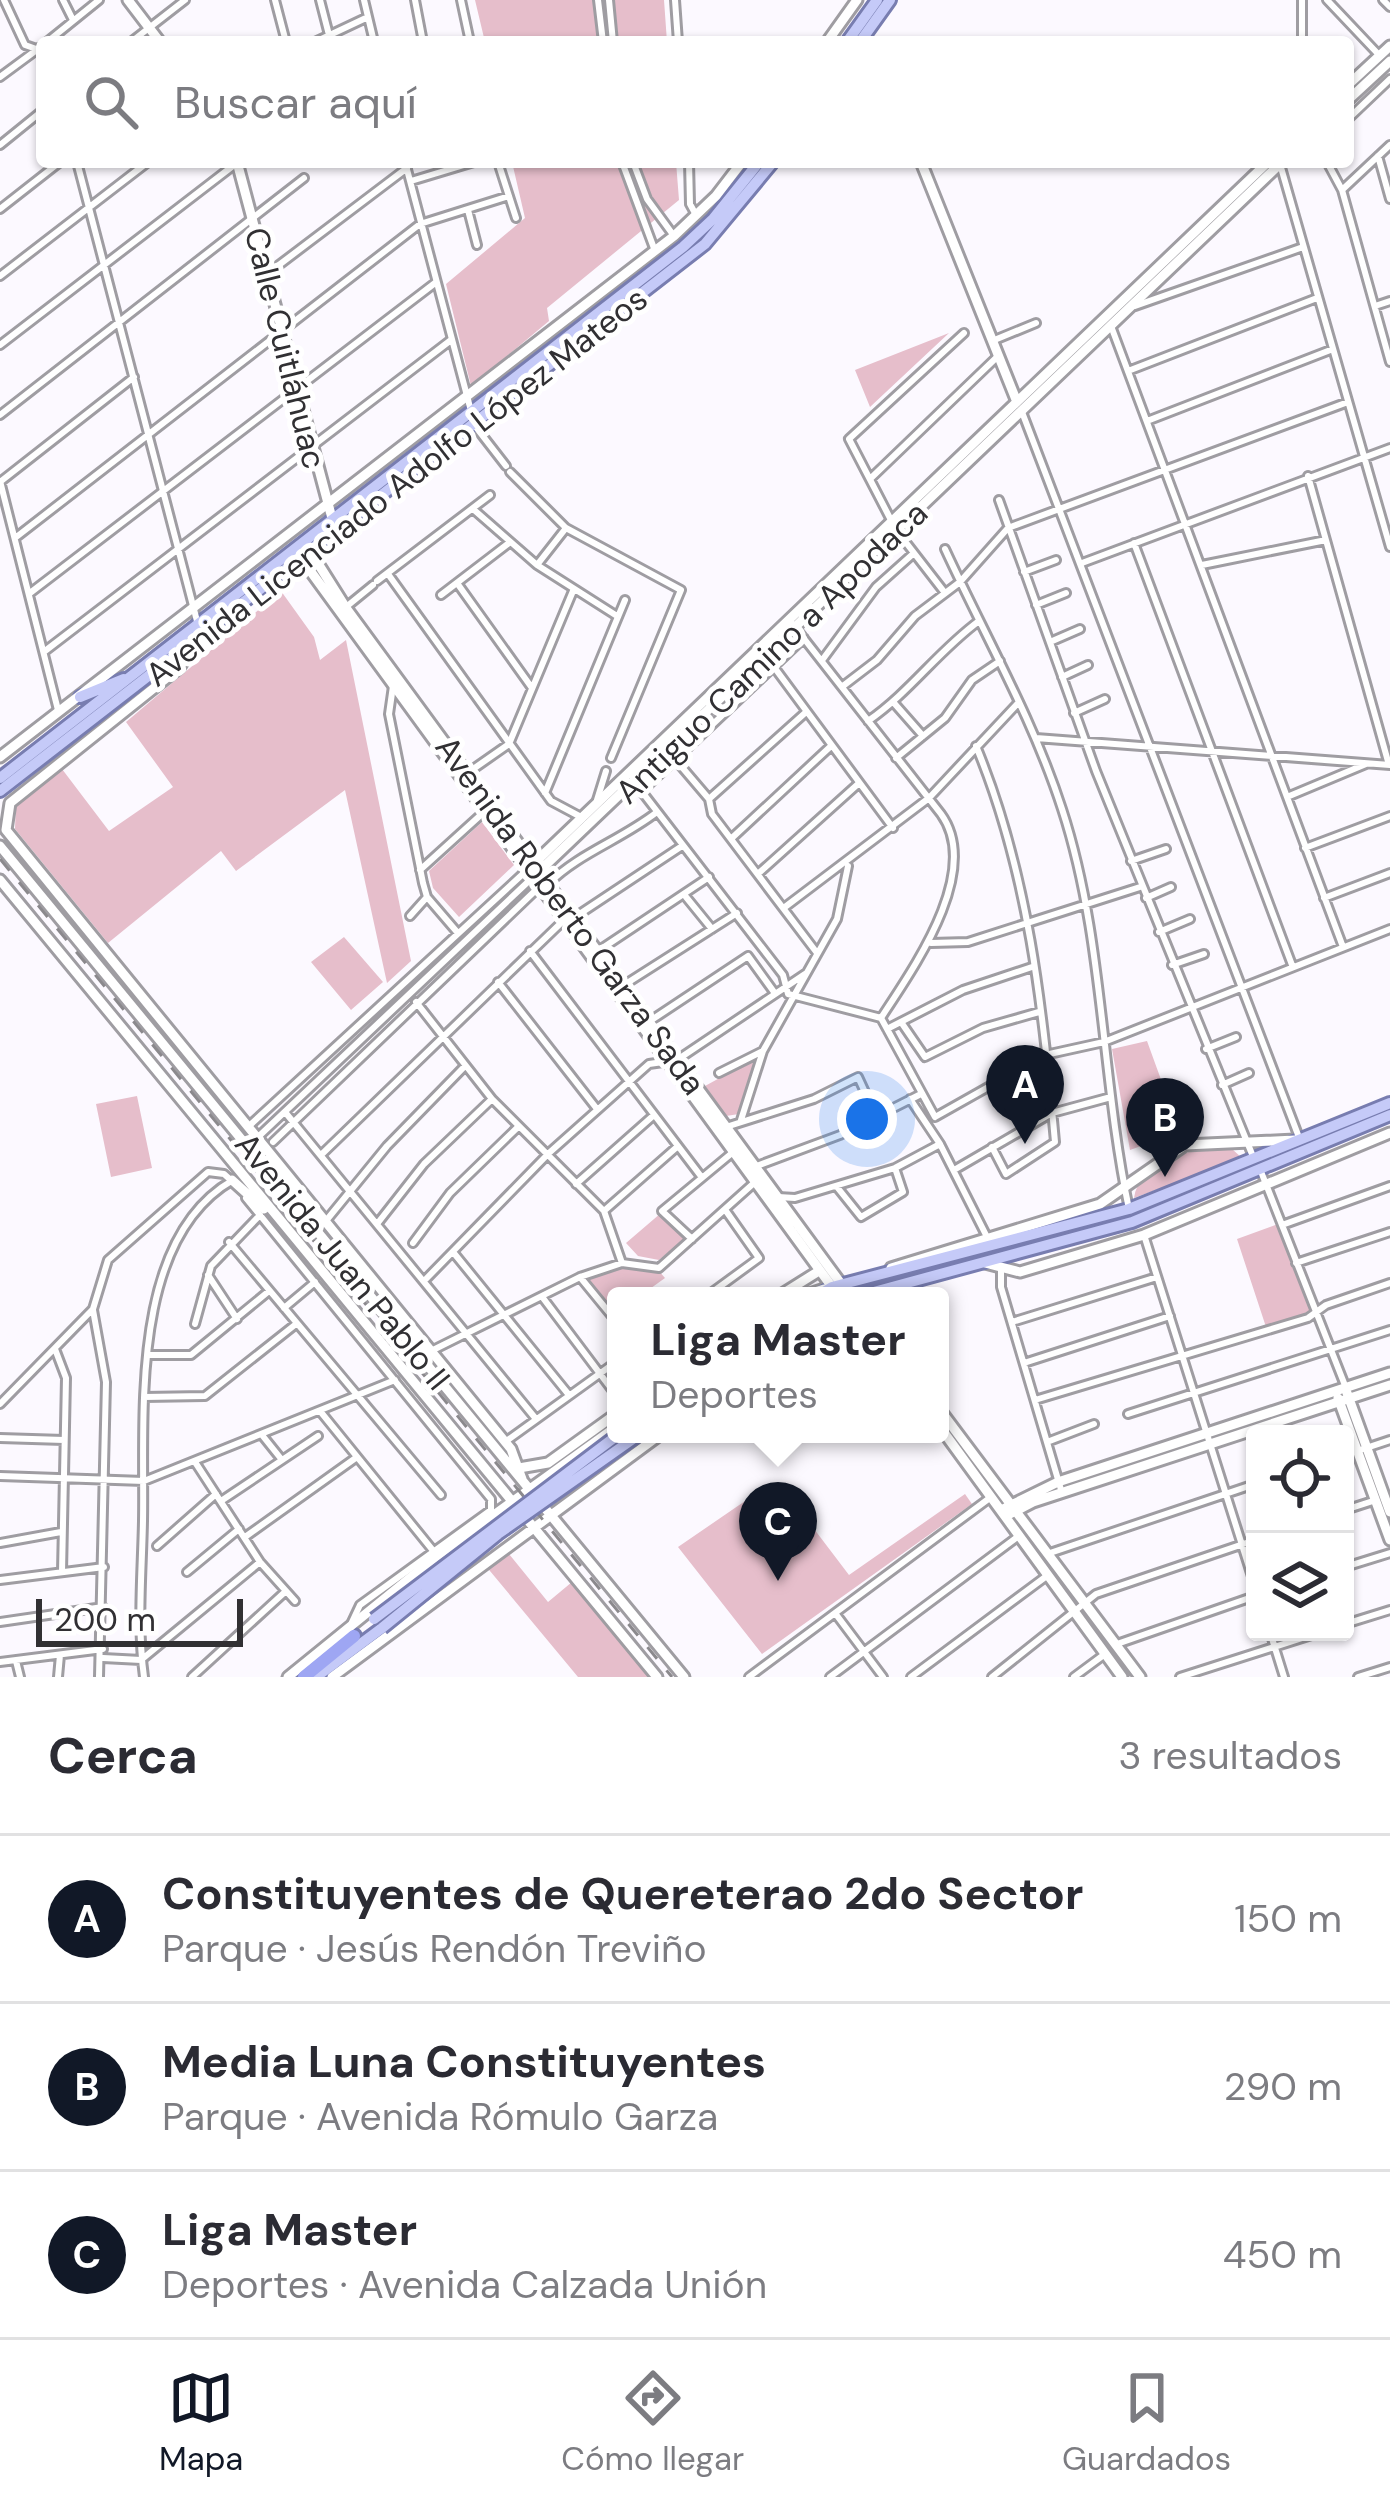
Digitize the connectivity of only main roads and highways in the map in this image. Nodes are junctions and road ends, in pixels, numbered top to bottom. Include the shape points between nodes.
1 (878, 0) edge
2 (890, 0) edge
3 (867, 23) junction
4 (853, 36) edge
5 (862, 36) edge
6 (755, 168) edge
7 (767, 168) edge
8 (715, 225) junction
9 (678, 241) junction
10 (670, 270) junction
11 (567, 320) road end
12 (563, 342) junction
13 (474, 420) junction
14 (304, 551) junction
15 (138, 674) junction
16 (80, 697) road end
17 (104, 707) junction
18 (0, 778) edge
19 (0, 791) edge
20 (1390, 1103) edge
21 (1390, 1115) edge
22 (1257, 1164) junction
23 (838, 1287) edge
24 (896, 1287) edge
25 (607, 1439) edge
26 (627, 1443) edge
27 (378, 1623) junction
28 (354, 1637) junction
29 (291, 1677) edge
30 (304, 1677) edge
31 (316, 1677) edge
32 (330, 1677) edge

1 - 3 main road
2 - 3 main road
3 - 4 main road
3 - 5 main road
6 - 8 main road, Avenida Licenciado Adolfo López Mateos
7 - 8 main road, Avenida Licenciado Adolfo López Mateos
8 - 9 main road, Avenida Licenciado Adolfo López Mateos
8 - 10 main road, Avenida Licenciado Adolfo López Mateos
9 - 10 main road via 686,254
9 - 12 main road, Avenida Licenciado Adolfo López Mateos
10 - 13 main road, Avenida Licenciado Adolfo López Mateos
11 - 12 main road
12 - 13 main road, Avenida Licenciado Adolfo López Mateos
13 - 14 main road, Avenida Licenciado Adolfo López Mateos
14 - 15 main road, Avenida Licenciado Adolfo López Mateos
14 - 17 main road, Avenida Licenciado Adolfo López Mateos
15 - 16 main road
15 - 17 main road, Avenida Licenciado Adolfo López Mateos
17 - 18 main road, Avenida Licenciado Adolfo López Mateos
17 - 19 main road, Avenida Licenciado Adolfo López Mateos
20 - 22 main road
21 - 22 main road
22 - 23 main road via 1129,1209
22 - 24 main road via 1132,1222
25 - 27 main road, bridge
26 - 27 main road, bridge
27 - 28 main road
28 - 29 main road
28 - 30 highway
28 - 31 main road
28 - 32 main road

